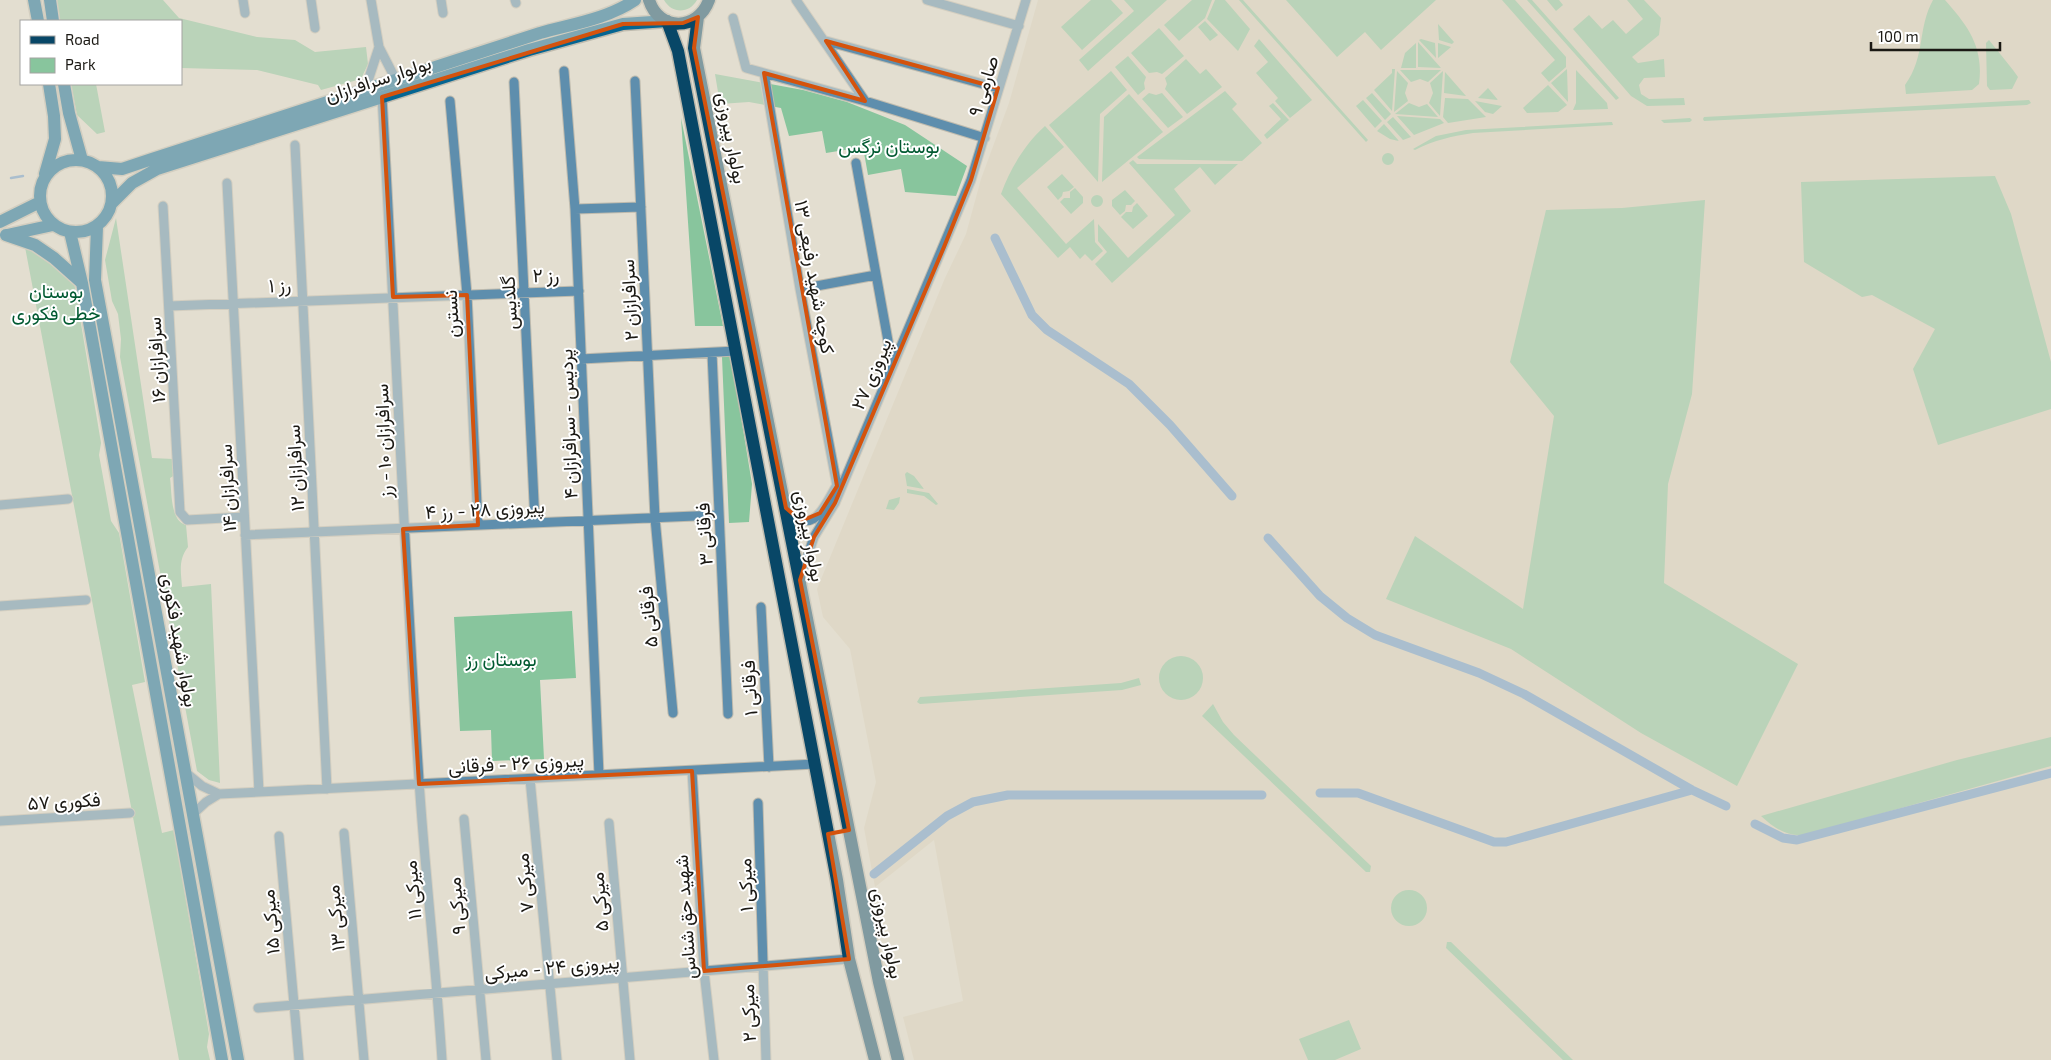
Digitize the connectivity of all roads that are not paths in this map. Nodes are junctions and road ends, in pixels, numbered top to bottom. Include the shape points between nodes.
1 (34, 0) edge
2 (50, 0) edge
3 (243, 0) edge
4 (311, 0) edge
5 (371, 0) edge
6 (441, 0) edge
7 (635, 0) edge
8 (649, 0) edge
9 (709, 0) edge
10 (796, 0) edge
11 (1026, 0) edge
12 (933, 1) edge
13 (245, 13) dead end
14 (443, 13) dead end
15 (698, 17) junction
16 (734, 18) dead end
17 (38, 20) edge
18 (53, 20) edge
19 (667, 21) junction
20 (1019, 26) junction
21 (315, 28) dead end
22 (826, 41) junction
23 (379, 47) junction
24 (564, 71) dead end
25 (764, 73) junction
26 (396, 80) junction
27 (635, 81) dead end
28 (514, 82) dead end
29 (49, 85) edge
30 (64, 85) edge
31 (998, 88) junction
32 (365, 90) junction
33 (382, 97) junction
34 (450, 101) dead end
35 (865, 101) junction
36 (985, 138) junction
37 (295, 145) dead end
38 (82, 160) junction
39 (856, 163) dead end
40 (98, 167) junction
41 (45, 176) junction
42 (971, 180) joint
43 (227, 183) dead end
44 (40, 202) junction
45 (112, 203) junction
46 (163, 206) dead end
47 (641, 207) junction
48 (575, 209) junction
49 (0, 222) edge
50 (53, 225) junction
51 (97, 226) junction
52 (70, 232) junction
53 (3, 237) edge
54 (876, 275) junction
55 (82, 283) junction
56 (800, 289) junction
57 (525, 291) junction
58 (579, 291) junction
59 (467, 295) junction
60 (393, 297) junction
61 (303, 301) junction
62 (233, 304) junction
63 (169, 306) junction
64 (736, 351) junction
65 (712, 353) junction
66 (648, 356) junction
67 (582, 359) junction
68 (892, 364) junction
69 (849, 466) junction
70 (837, 486) junction
71 (68, 499) dead end
72 (0, 505) edge
73 (786, 508) junction
74 (719, 515) junction
75 (244, 517) junction
76 (655, 518) junction
77 (588, 521) junction
78 (535, 523) junction
79 (478, 525) junction
80 (403, 529) junction
81 (314, 532) junction
82 (245, 535) junction
83 (800, 580) junction
84 (86, 600) dead end
85 (0, 606) edge
86 (760, 607) dead end
87 (673, 713) dead end
88 (728, 714) dead end
89 (815, 764) junction
90 (769, 767) junction
91 (692, 770) junction
92 (185, 772) junction
93 (599, 775) junction
94 (530, 778) junction
95 (419, 784) junction
96 (327, 789) junction
97 (259, 792) junction
98 (220, 794) junction
99 (758, 803) dead end
100 (130, 814) dead end
101 (193, 814) junction
102 (464, 819) dead end
103 (0, 821) edge
104 (609, 823) dead end
105 (849, 830) junction
106 (344, 833) dead end
107 (828, 834) junction
108 (279, 836) dead end
109 (849, 959) junction
110 (763, 966) junction
111 (704, 971) junction
112 (622, 978) junction
113 (550, 984) junction
114 (479, 990) junction
115 (438, 994) junction
116 (359, 1000) junction
117 (294, 1005) junction
118 (258, 1008) dead end
119 (222, 1060) edge
120 (238, 1060) edge
121 (299, 1060) edge
122 (364, 1060) edge
123 (442, 1060) edge
124 (486, 1060) edge
125 (557, 1060) edge
126 (630, 1060) edge
127 (714, 1060) edge
128 (766, 1060) edge
129 (875, 1060) edge
130 (898, 1060) edge

1 - 17 main road
2 - 18 main road
3 - 13 street
4 - 21 street
5 - 23 street
6 - 14 street
7 - 26 main road, بولوار سرافرازان via 600,17
8 - 19 main road via 654,10
9 - 15 main road
10 - 22 street
11 - 20 street, صارمی ۹
12 - 20 street
15 - 19 main road via 683,24
15 - 73 main road, بولوار پیروزی via 694,48
16 - 25 street via 746,68
19 - 33 main road, بولوار سرافرازان via 623,24
19 - 64 main road, بولوار پیروزی via 678,51
20 - 31 street, صارمی ۹
22 - 31 street
22 - 35 street
23 - 26 street
23 - 32 street
24 - 48 street, پردیس - سرافرازان ۴
25 - 35 street
25 - 56 street, کوچه شهید رفیعی ۱۳
26 - 32 main road, بولوار سرافرازان
27 - 47 street, سرافرازان ۲
28 - 57 street, گلدیس
29 - 41 main road via 55,139
30 - 38 main road
31 - 36 street, صارمی ۹
32 - 40 main road, بولوار سرافرازان via 122,168
33 - 45 main road, بولوار سرافرازان via 157,170 132,183
33 - 60 street, سرافرازان ۱۰ - رز
34 - 59 street, نسترن
35 - 36 street
36 - 42 street, صارمی ۹
37 - 61 street, سرافرازان ۱۲
38 - 40 main road
38 - 41 main road via 68,160
39 - 54 street
40 - 45 main road via 112,189
41 - 44 main road
42 - 68 street, پیروزی ۲۷
43 - 62 street, سرافرازان ۱۴
44 - 49 main road
44 - 50 main road
45 - 51 main road
46 - 63 street, سرافرازان ۱۶
47 - 48 street
47 - 66 street, سرافرازان ۲
48 - 58 street, پردیس - سرافرازان ۴
50 - 52 main road
50 - 53 main road
51 - 52 main road via 84,232
51 - 92 main road, بولوار شهید فکوری via 95,280
52 - 55 main road, بولوار شهید فکوری
53 - 55 main road via 35,245
54 - 56 street
54 - 68 street
55 - 119 main road, بولوار شهید فکوری
56 - 70 street, کوچه شهید رفیعی ۱۳
57 - 58 street, رز ۲
57 - 59 street, رز ۲
57 - 78 street, گلدیس
58 - 67 street, پردیس - سرافرازان ۴
59 - 60 street, رز ۲
59 - 79 street, نسترن
60 - 61 street, رز ۱
60 - 80 street, سرافرازان ۱۰ - رز
61 - 62 street, رز ۱
61 - 81 street, سرافرازان ۱۲
62 - 63 street, رز ۱
62 - 75 street, سرافرازان ۱۴
63 - 75 street, سرافرازان ۱۶ via 180,512 187,520
64 - 65 street
64 - 89 main road, بولوار پیروزی
65 - 66 street
65 - 74 street, فرقانی ۳
66 - 67 street
66 - 76 street, سرافرازان ۲
67 - 77 street, پردیس - سرافرازان ۴
68 - 69 street, پیروزی ۲۷
69 - 70 street
69 - 83 street, پیروزی ۲۷ via 835,503 814,537
70 - 73 street via 820,514 813,519 801,521
71 - 72 street
73 - 83 main road, بولوار پیروزی
74 - 76 street, پیروزی ۲۸ - رز ۴
74 - 88 street, فرقانی ۳
75 - 82 street, سرافرازان ۱۴
76 - 77 street, پیروزی ۲۸ - رز ۴
76 - 87 street, فرقانی ۵
77 - 78 street, پیروزی ۲۸ - رز ۴
77 - 93 street, پردیس - سرافرازان ۴
78 - 79 street, پیروزی ۲۸ - رز ۴
79 - 80 street, پیروزی ۲۸ - رز ۴
80 - 81 street, پیروزی ۲۸ - رز ۴
80 - 95 street, سرافرازان ۱۰ - رز
81 - 82 street, پیروزی ۲۸ - رز ۴
81 - 96 street, سرافرازان ۱۲
82 - 97 street, سرافرازان ۱۴
83 - 105 main road, بولوار پیروزی
84 - 85 street
86 - 90 street, فرقانی ۱
89 - 90 street, پیروزی ۲۶ - فرقانی
89 - 107 main road, بولوار پیروزی
90 - 91 street, پیروزی ۲۶ - فرقانی
91 - 93 street, پیروزی ۲۶ - فرقانی
91 - 111 street, شهید حق شناس
92 - 98 street via 202,786
92 - 101 main road, بولوار شهید فکوری
93 - 94 street, پیروزی ۲۶ - فرقانی
94 - 95 street, پیروزی ۲۶ - فرقانی
94 - 113 street, میرکی ۷
95 - 96 street, پیروزی ۲۶ - فرقانی
95 - 115 street, میرکی ۱۱
96 - 97 street, پیروزی ۲۶ - فرقانی
97 - 98 street, پیروزی ۲۶ - فرقانی
98 - 101 street
99 - 110 street, میرکی ۱
100 - 103 street, فکوری ۵۷
101 - 120 main road, بولوار شهید فکوری
102 - 114 street, میرکی ۹
104 - 112 street, میرکی ۵
105 - 107 main road
105 - 130 main road, بولوار پیروزی
106 - 116 street, میرکی ۱۳
107 - 109 main road, بولوار پیروزی
108 - 117 street, میرکی ۱۵
109 - 110 street, پیروزی ۲۴ - میرکی
109 - 129 main road, بولوار پیروزی
110 - 111 street, پیروزی ۲۴ - میرکی
110 - 128 street, میرکی ۲
111 - 112 street, پیروزی ۲۴ - میرکی
111 - 127 street, شهید حق شناس
112 - 113 street, پیروزی ۲۴ - میرکی
112 - 126 street, میرکی ۵
113 - 114 street, پیروزی ۲۴ - میرکی
113 - 125 street, میرکی ۷
114 - 115 street, پیروزی ۲۴ - میرکی
114 - 124 street, میرکی ۹
115 - 116 street, پیروزی ۲۴ - میرکی
115 - 123 street, میرکی ۱۱
116 - 117 street, پیروزی ۲۴ - میرکی
116 - 122 street, میرکی ۱۳
117 - 118 street, پیروزی ۲۴ - میرکی
117 - 121 street, میرکی ۱۵

